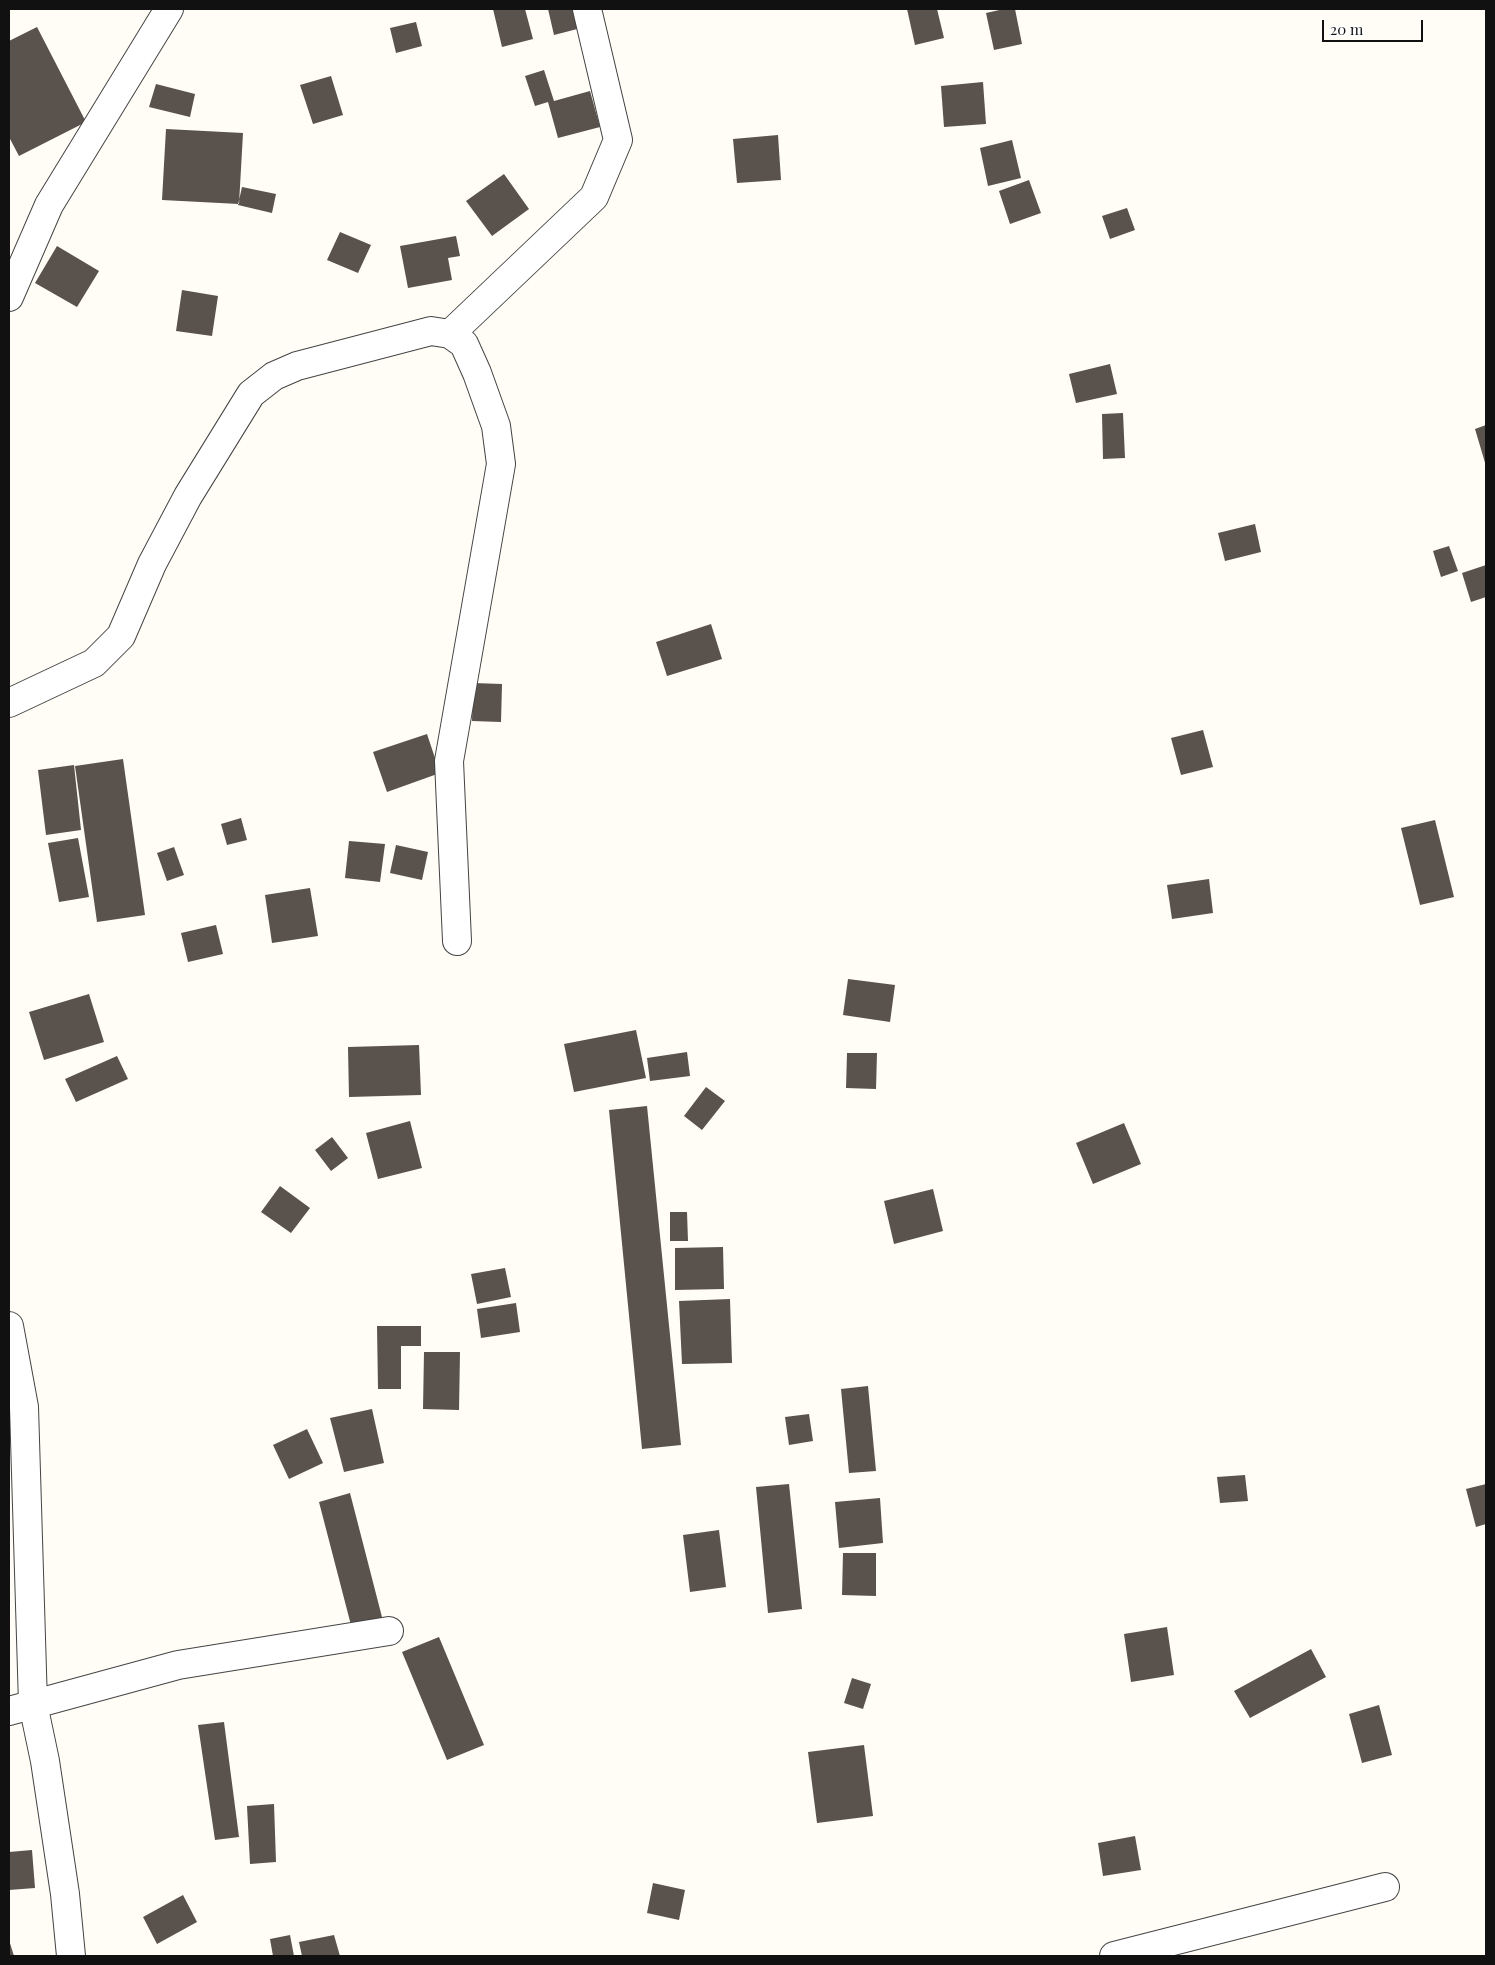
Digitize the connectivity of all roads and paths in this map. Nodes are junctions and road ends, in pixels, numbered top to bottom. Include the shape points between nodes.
1 (169, 9) edge
2 (587, 9) edge
3 (9, 297) edge
4 (450, 334) junction
5 (9, 703) edge
6 (457, 941) dead end
7 (9, 1326) edge
8 (389, 1631) dead end
9 (21, 1708) edge
10 (1385, 1887) dead end
11 (70, 1956) edge
12 (1114, 1956) edge

1 - 3 street via 49,205
2 - 4 street via 618,140 594,197
4 - 5 street via 431,332 297,366 274,376 251,394 188,496 152,564 121,636 94,663
4 - 6 street via 464,344 477,373 496,426 501,464 449,762
7 - 9 street via 24,1407
8 - 9 street via 178,1665
9 - 11 street via 45,1761 65,1894
10 - 12 street

